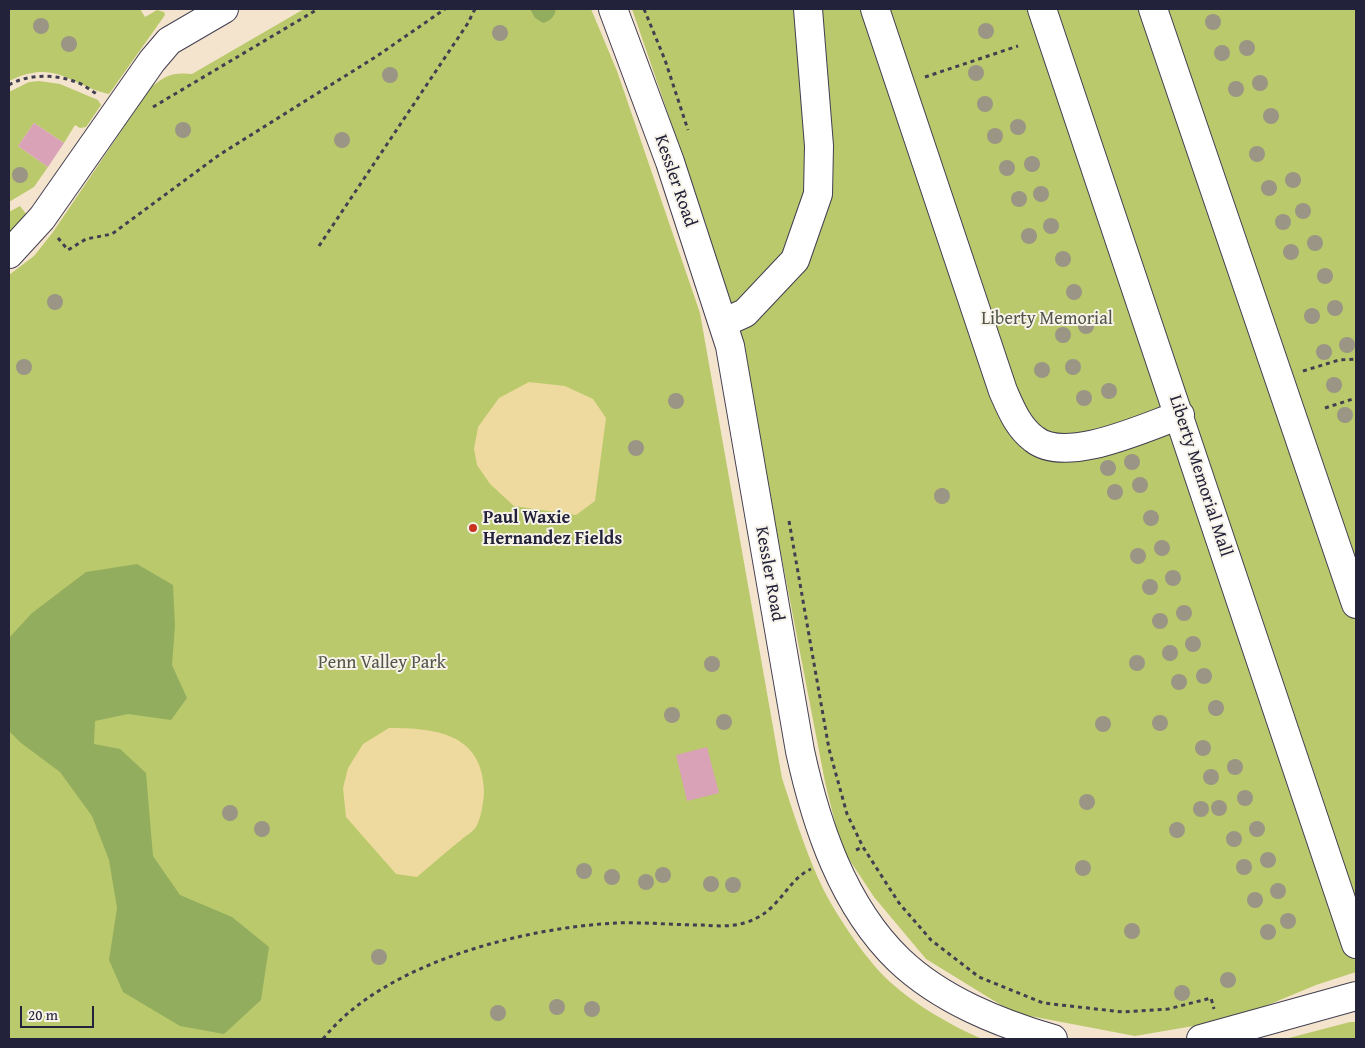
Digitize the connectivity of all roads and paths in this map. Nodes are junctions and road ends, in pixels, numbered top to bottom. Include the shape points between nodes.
1 (224, 9) edge
2 (318, 9) edge
3 (444, 9) edge
4 (475, 9) edge
5 (613, 9) edge
6 (808, 9) edge
7 (875, 9) edge
8 (1042, 9) edge
9 (1153, 9) edge
10 (1018, 46) dead end
11 (9, 85) edge
12 (901, 86) junction
13 (104, 98) dead end
14 (144, 112) dead end
15 (57, 236) dead end
16 (319, 246) dead end
17 (9, 254) edge
18 (723, 323) junction
19 (1356, 359) edge
20 (1279, 379) junction
21 (1356, 398) edge
22 (1325, 408) dead end
23 (1180, 415) junction
24 (1356, 604) edge
25 (833, 858) junction
26 (1356, 944) edge
27 (1356, 996) edge
28 (1211, 1037) edge
29 (323, 1039) edge
30 (1053, 1039) edge

1 - 17 street via 169,41 42,218
2 - 14 path
3 - 15 path via 377,56 219,155 112,234 86,239 68,250
4 - 16 path
5 - 18 street, Kessler Road via 670,162
6 - 18 street via 819,146 818,194 794,260 745,314
7 - 12 street
8 - 23 street, Liberty Memorial Mall
9 - 20 street
10 - 12 path
11 - 13 path via 32,78 53,77 76,82
12 - 23 street via 1003,392 1015,418 1034,439 1047,447 1069,449 1092,445
18 - 25 street, Kessler Road via 800,751 811,799
19 - 20 path via 1339,360
20 - 24 street
21 - 22 path
23 - 26 street, Liberty Memorial Mall
25 - 28 path via 863,847 899,903 931,940 980,976 1043,1003 1123,1012 1168,1008 1211,998
25 - 29 path via 804,872 770,910 744,923 726,926 616,923 569,928 463,951 382,989 354,1008
25 - 30 street, Kessler Road via 862,913 900,960 933,986 972,1008 1015,1028
27 - 28 street

